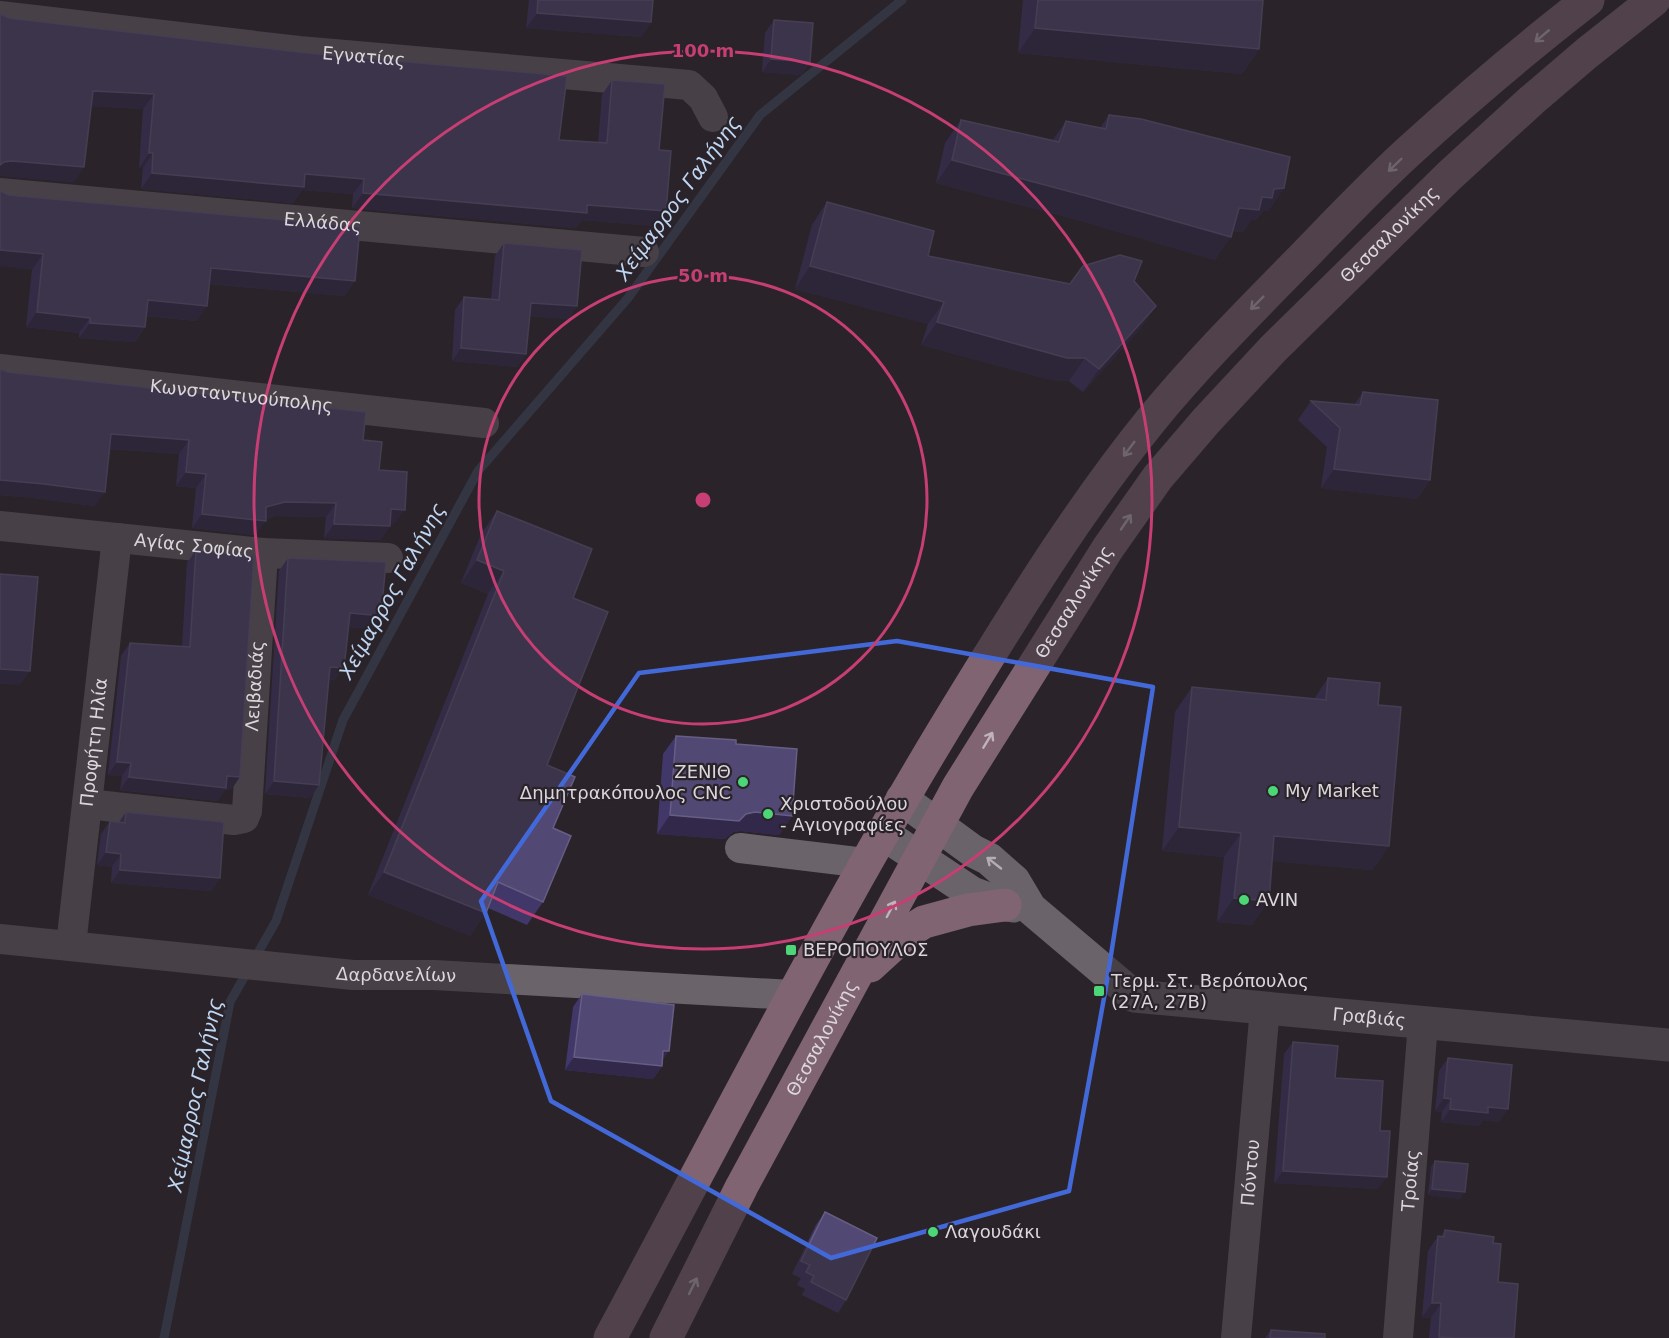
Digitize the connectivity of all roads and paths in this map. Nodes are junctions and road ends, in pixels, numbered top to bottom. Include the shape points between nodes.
1 (1588, 0) edge
2 (1654, 0) edge
3 (0, 16) edge
4 (713, 117) dead end
5 (0, 193) edge
6 (644, 252) dead end
7 (0, 369) edge
8 (484, 423) dead end
9 (0, 526) edge
10 (117, 538) junction
11 (263, 552) junction
12 (388, 558) dead end
13 (902, 799) junction
14 (87, 804) junction
15 (937, 825) junction
16 (882, 833) junction
17 (740, 848) dead end
18 (919, 858) junction
19 (865, 863) junction
20 (1018, 907) junction
21 (0, 939) edge
22 (71, 945) junction
23 (850, 986) junction
24 (792, 995) junction
25 (1265, 1008) junction
26 (1424, 1023) junction
27 (1669, 1045) edge
28 (610, 1338) edge
29 (666, 1338) edge
30 (1236, 1338) edge
31 (1398, 1338) edge

1 -> 13 main road via 1542,35 1408,153 1233,327 1152,419 1026,595
15 -> 2 main road, Θεσσαλονίκης via 1108,548 1180,451 1273,349 1449,176 1571,66
3 - 4 street, Εγνατίας via 299,51 689,85 703,98
5 - 6 street, Ελλάδας
7 - 8 street, Κωνσταντινούπολης
9 - 10 street, Αγίας Σοφίας
10 - 11 street, Αγίας Σοφίας
10 - 14 street, Προφήτη Ηλία
11 - 12 street, Αγίας Σοφίας
11 - 14 street, Λειβαδιάς via 244,818
13 - 15 street, Γραβιάς
13 - 16 main road
14 - 22 street, Προφήτη Ηλία
15 - 18 main road, Θεσσαλονίκης
20 -> 15 street, Γραβιάς via 1014,881 989,859
16 - 18 street, Γραβιάς
16 - 19 main road
17 - 19 street
18 - 20 street, Γραβιάς via 972,893
23 -> 18 main road, Θεσσαλονίκης
19 - 24 main road
20 - 23 main road via 968,910 924,922 893,944
20 - 25 street, Γραβιάς via 1134,996
21 - 22 street, Δαρδανελίων
22 - 24 street, Δαρδανελίων via 353,975 434,975
29 -> 23 main road, Θεσσαλονίκης via 741,1186
24 - 28 main road
25 - 26 street, Γραβιάς
25 - 30 street, Πόντου
26 - 27 street, Γραβιάς
26 - 31 street, Τροίας

